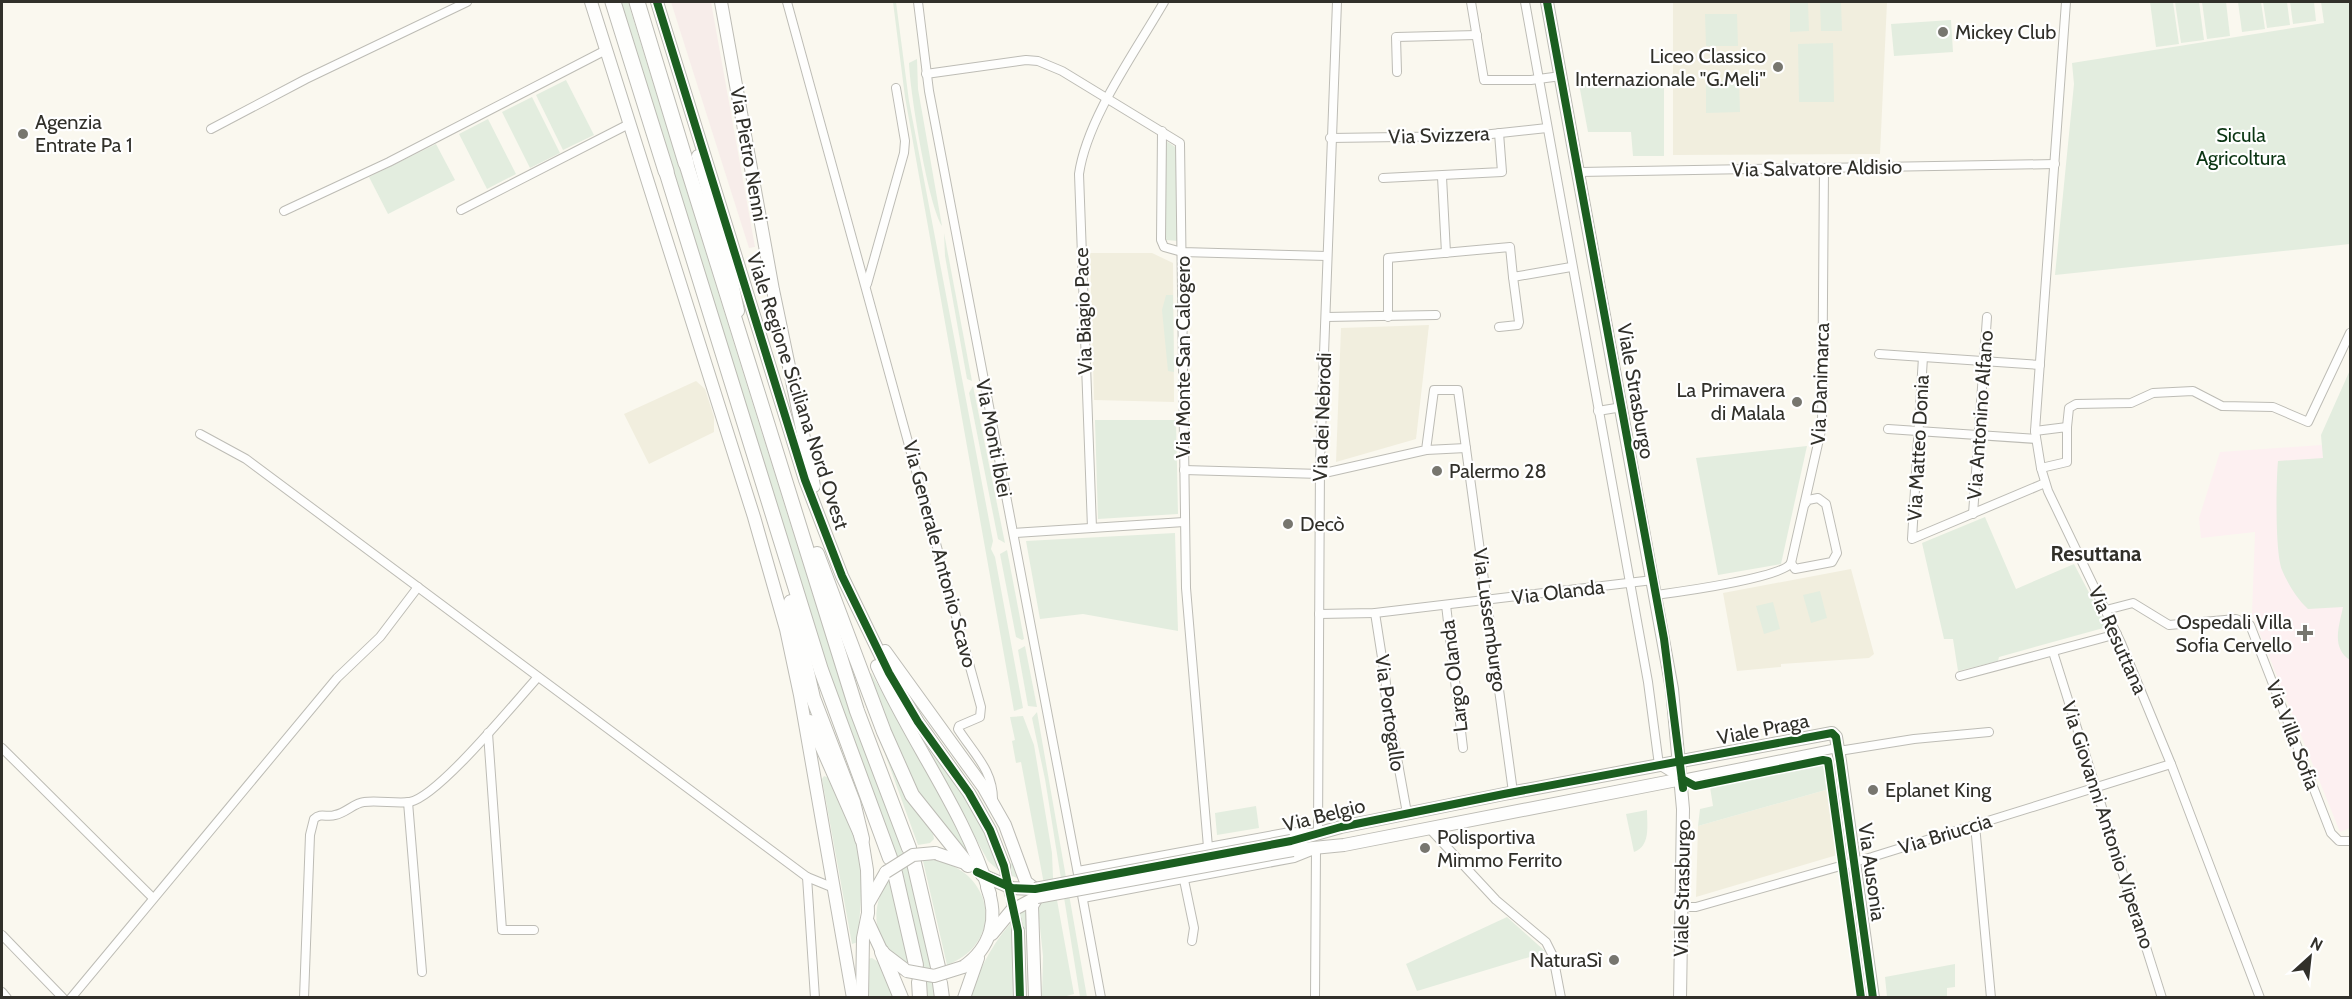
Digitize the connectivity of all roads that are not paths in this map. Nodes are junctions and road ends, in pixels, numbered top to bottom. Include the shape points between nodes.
1 (467, 2) edge
2 (591, 2) edge
3 (613, 2) edge
4 (637, 2) edge
5 (657, 2) edge
6 (721, 2) edge
7 (787, 2) edge
8 (918, 2) edge
9 (1164, 2) edge
10 (1337, 2) edge
11 (1471, 2) edge
12 (1525, 2) edge
13 (1547, 2) edge
14 (2066, 2) edge
15 (1476, 34) junction
16 (606, 50) junction
17 (1397, 72) dead end
18 (926, 74) junction
19 (1561, 76) junction
20 (1539, 80) junction
21 (896, 88) dead end
22 (1109, 99) junction
23 (690, 106) junction
24 (629, 124) junction
25 (1547, 128) junction
26 (211, 129) dead end
27 (1162, 130) junction
28 (1499, 133) junction
29 (1330, 138) junction
30 (686, 163) joint
31 (2055, 164) junction
32 (1824, 168) junction
33 (666, 171) joint
34 (1579, 172) junction
35 (1442, 177) junction
36 (1383, 178) dead end
37 (460, 210) dead end
38 (284, 211) dead end
39 (1182, 252) junction
40 (1446, 253) junction
41 (1327, 256) junction
42 (1571, 267) junction
43 (1513, 277) junction
44 (867, 285) junction
45 (777, 307) junction
46 (1436, 315) dead end
47 (1388, 317) junction
48 (1986, 317) dead end
49 (756, 318) junction
50 (1326, 318) junction
51 (1499, 327) dead end
52 (2350, 333) edge
53 (1879, 354) dead end
54 (1923, 357) junction
55 (1983, 361) junction
56 (748, 365) junction
57 (2040, 365) junction
58 (1622, 407) junction
59 (1598, 411) junction
60 (2067, 427) junction
61 (1888, 429) dead end
62 (1919, 431) junction
63 (200, 434) dead end
64 (1978, 435) junction
65 (2035, 435) junction
66 (771, 436) junction
67 (750, 443) junction
68 (1466, 448) junction
69 (1426, 450) junction
70 (2041, 468) junction
71 (1184, 470) junction
72 (1320, 474) junction
73 (2045, 483) junction
74 (1805, 504) junction
75 (1973, 514) junction
76 (1184, 522) junction
77 (1092, 528) junction
78 (1014, 533) junction
79 (825, 534) junction
80 (1791, 563) junction
81 (842, 576) junction
82 (1653, 580) junction
83 (1630, 584) junction
84 (418, 588) junction
85 (1656, 595) junction
86 (1487, 601) junction
87 (1446, 605) junction
88 (2106, 610) junction
89 (1375, 613) junction
90 (1320, 614) junction
91 (863, 619) junction
92 (2117, 634) junction
93 (2053, 652) junction
94 (1960, 676) dead end
95 (538, 677) junction
96 (800, 695) junction
97 (1989, 732) dead end
98 (488, 733) junction
99 (2, 748) edge
100 (1463, 748) dead end
101 (1839, 751) junction
102 (1681, 761) junction
103 (2171, 764) junction
104 (1659, 765) junction
105 (1682, 779) junction
106 (2098, 787) junction
107 (1513, 792) junction
108 (1491, 796) junction
109 (408, 802) junction
110 (993, 803) junction
111 (1460, 803) junction
112 (1407, 813) junction
113 (1495, 815) junction
114 (1463, 821) junction
115 (1975, 825) junction
116 (1429, 828) junction
117 (1318, 833) junction
118 (862, 839) junction
119 (2350, 842) edge
120 (1292, 845) junction
121 (1208, 847) junction
122 (909, 848) dead end
123 (1316, 848) junction
124 (890, 858) dead end
125 (1854, 861) junction
126 (914, 863) dead end
127 (1004, 866) tunnel mouth
128 (976, 871) junction
129 (891, 873) junction
130 (1078, 873) joint
131 (807, 877) junction
132 (1184, 880) junction
133 (834, 888) junction
134 (1036, 893) junction
135 (153, 898) junction
136 (1682, 907) junction
137 (868, 913) junction
138 (534, 930) dead end
139 (1018, 931) tunnel mouth
140 (2, 935) edge
141 (1192, 941) dead end
142 (985, 945) junction
143 (882, 952) junction
144 (938, 967) dead end
145 (912, 968) junction
146 (422, 972) dead end
147 (919, 982) dead end
148 (940, 983) dead end
149 (2, 992) edge
150 (7, 998) edge
151 (63, 998) edge
152 (71, 998) edge
153 (304, 998) edge
154 (815, 998) edge
155 (853, 998) edge
156 (862, 998) edge
157 (901, 998) edge
158 (920, 998) edge
159 (942, 998) edge
160 (964, 998) edge
161 (1020, 998) edge
162 (1035, 998) edge
163 (1101, 998) edge
164 (1315, 998) edge
165 (1561, 998) edge
166 (1680, 998) edge
167 (1873, 998) edge
168 (1991, 998) edge
169 (2162, 998) edge
170 (2260, 998) edge

1 - 26 street
2 - 16 street
3 - 33 highway
4 - 30 highway
5 - 23 street, Viale Regione Siciliana Nord Ovest
6 - 45 street, Via Pietro Nenni
7 - 44 street, Via Generale Antonio Scavo
8 - 18 street, Via Monti Iblei
9 - 22 street, Via Biagio Pace
10 - 29 street, Via dei Nebrodi
11 - 15 street
12 - 20 street, Viale Strasburgo
13 - 19 street, Viale Strasburgo
14 - 31 street, Via Resuttana
15 - 17 street via 1396,37
15 - 20 street via 1484,80
16 - 24 street
16 - 38 street via 389,162
18 - 22 street, Via Monte San Calogero via 1026,60 1062,71
18 - 78 street, Via Monti Iblei
19 - 20 street
19 - 34 street, Viale Strasburgo
20 - 25 street, Viale Strasburgo
21 - 44 street via 904,153
22 - 27 street, Via Monte San Calogero
22 - 77 street, Via Biagio Pace via 1084,150 1079,186
23 - 49 street, Viale Regione Siciliana Nord Ovest
23 - 56 street via 695,144 732,283
24 - 37 street
24 - 96 street via 754,517
25 - 28 street, Via Svizzera
25 - 42 street, Viale Strasburgo
27 - 39 street, Via Monte San Calogero via 1181,146
27 - 39 street via 1162,244
28 - 29 street, Via Svizzera
28 - 35 street via 1502,172
29 - 41 street, Via dei Nebrodi
30 - 56 main road, Viale Regione Siciliana Nord Ovest
31 - 32 street, Via Salvatore Aldisio
31 - 57 street, Via Resuttana
32 - 34 street, Via Salvatore Aldisio
32 - 74 street, Via Danimarca via 1822,426
33 - 67 main road
34 - 58 street, Viale Strasburgo
35 - 36 street
35 - 40 street
39 - 41 street
39 - 71 street, Via Monte San Calogero
40 - 43 street via 1510,248
40 - 47 street via 1388,258
41 - 50 street, Via dei Nebrodi
42 - 43 street
42 - 59 street, Viale Strasburgo
43 - 51 street via 1519,322
44 - 110 street, Via Generale Antonio Scavo via 981,707 980,717 964,722 958,729 986,768
45 - 49 street, Via Pietro Nenni via 777,332 773,339 765,337
45 - 79 street, Via Pietro Nenni
46 - 47 street
47 - 50 street
48 - 55 street, Via Antonino Alfano
49 - 79 street, Viale Regione Siciliana Nord Ovest
50 - 72 street, Via dei Nebrodi
52 - 60 street via 2308,422 2273,407 2222,406 2193,391 2153,393 2131,403 2076,404 2068,408
53 - 54 street
54 - 55 street
54 - 62 street, Via Matteo Donia
55 - 57 street
55 - 64 street, Via Antonino Alfano
56 - 66 main road, Viale Regione Siciliana Nord Ovest
57 - 65 street, Via Resuttana
58 - 59 street
58 - 82 street, Viale Strasburgo
59 - 83 street, Viale Strasburgo
60 - 65 street
60 - 70 street via 2067,462
61 - 62 street
62 - 64 street
62 - 75 street, Via Matteo Donia via 1912,539
63 - 84 street via 246,459
64 - 65 street
64 - 75 street, Via Antonino Alfano
65 - 70 street, Via Resuttana
66 - 122 main road, Viale Regione Siciliana Nord Ovest via 858,711
66 - 128 main road via 884,732 912,795
67 - 118 main road via 813,698 853,802
67 - 124 main road via 821,670
68 - 69 street
68 - 69 street, Via Lussemburgo via 1458,390 1434,390
68 - 86 street, Via Lussemburgo
69 - 72 street
70 - 73 street, Via Resuttana
71 - 72 street
71 - 76 street, Via Monte San Calogero
72 - 90 street, Via dei Nebrodi
73 - 75 street
73 - 88 street, Via Resuttana
74 - 80 street, Via Danimarca
74 - 80 street via 1818,498 1826,504 1837,553 1832,562 1825,564 1795,569
76 - 77 street
76 - 121 street, Via Monte San Calogero via 1187,632
77 - 78 street
78 - 130 street, Via Monti Iblei
79 - 81 street, Viale Regione Siciliana Nord Ovest
80 - 85 street via 1777,573
81 - 91 street, Viale Regione Siciliana Nord Ovest
81 - 128 street via 877,668 957,813
82 - 83 street, Via Olanda
82 - 85 street, Viale Strasburgo
83 - 86 street, Via Olanda
83 - 104 street, Viale Strasburgo
84 - 95 street
84 - 135 street via 380,637 337,678
85 - 102 street, Viale Strasburgo
86 - 87 street, Via Olanda
86 - 107 street, Via Lussemburgo
87 - 89 street, Via Olanda
87 - 100 street, Largo Olanda
88 - 92 street, Via Resuttana
88 - 119 street, Via Villa Sofia via 2133,603 2169,625 2236,619 2250,625 2331,833 2339,841
89 - 90 street, Via Olanda
89 - 112 street, Via Portogallo
90 - 117 street, Via dei Nebrodi
91 - 110 street
91 - 127 street, Viale Regione Siciliana Nord Ovest via 909,707 981,813
92 - 93 street
92 - 103 street, Via Resuttana
93 - 94 street
93 - 106 street, Via Giovanni Antonio Viperano
95 - 98 street
95 - 131 street
96 - 118 street
96 - 133 street
97 - 101 street, Viale Praga
98 - 109 street via 436,786
98 - 138 street via 502,930
99 - 135 street
101 - 102 street, Viale Praga via 1836,737 1829,733
101 - 105 street, Viale Praga via 1832,749
101 - 125 street, Via Ausonia
102 - 104 street, Via Belgio
102 - 105 street, Viale Strasburgo
103 - 106 street, Via Briuccia
103 - 170 street, Via Resuttana
104 - 105 street
104 - 107 street, Via Belgio
105 - 113 street, Via Belgio
105 - 136 street, Viale Strasburgo
106 - 115 street, Via Briuccia
106 - 169 street, Via Giovanni Antonio Viperano
107 - 108 street, Via Belgio
108 - 111 street, Via Belgio
108 - 113 street via 1486,804
109 - 146 street
109 - 153 street via 361,802 338,815 322,814 314,819 310,835
110 - 134 street via 1026,882
111 - 112 street, Via Belgio
111 - 114 street via 1467,810
112 - 117 street, Via Belgio
113 - 114 street, Via Belgio
114 - 116 street, Via Belgio
115 - 125 street, Via Briuccia
115 - 168 street
116 - 123 street, Via Belgio
116 - 165 street via 1496,900 1546,942 1553,956
117 - 120 street, Via Belgio
117 - 121 street, Via Belgio via 1290,832
118 - 137 street
120 - 123 street, Via Belgio
120 - 134 street, Via Belgio, bridge
121 - 130 street, Via Belgio
123 - 132 street, Via Belgio via 1294,858
123 - 164 street
125 - 136 street, Via Briuccia via 1696,907
125 - 167 street, Via Ausonia
126 - 144 main road
128 - 129 street, bridge via 950,856 935,853 906,858
128 - 134 street, Via Belgio via 1012,888
128 - 142 street via 990,894 993,914
129 - 137 street via 873,892
129 - 145 main road
131 - 133 street
131 - 154 street
132 - 141 street via 1194,928
132 - 163 street, Via Belgio via 1082,896
133 - 155 street
134 - 142 street, Via Belgio via 1011,911
134 - 162 street via 1032,906
135 - 152 street
136 - 166 street, Viale Strasburgo
137 - 143 street via 872,935
137 - 156 street via 863,938
139 - 161 street
140 - 151 street
142 - 145 street, bridge via 963,967 934,976
142 - 160 street
143 - 145 street
143 - 157 main road
147 - 158 main road
148 - 159 main road
149 - 150 street

